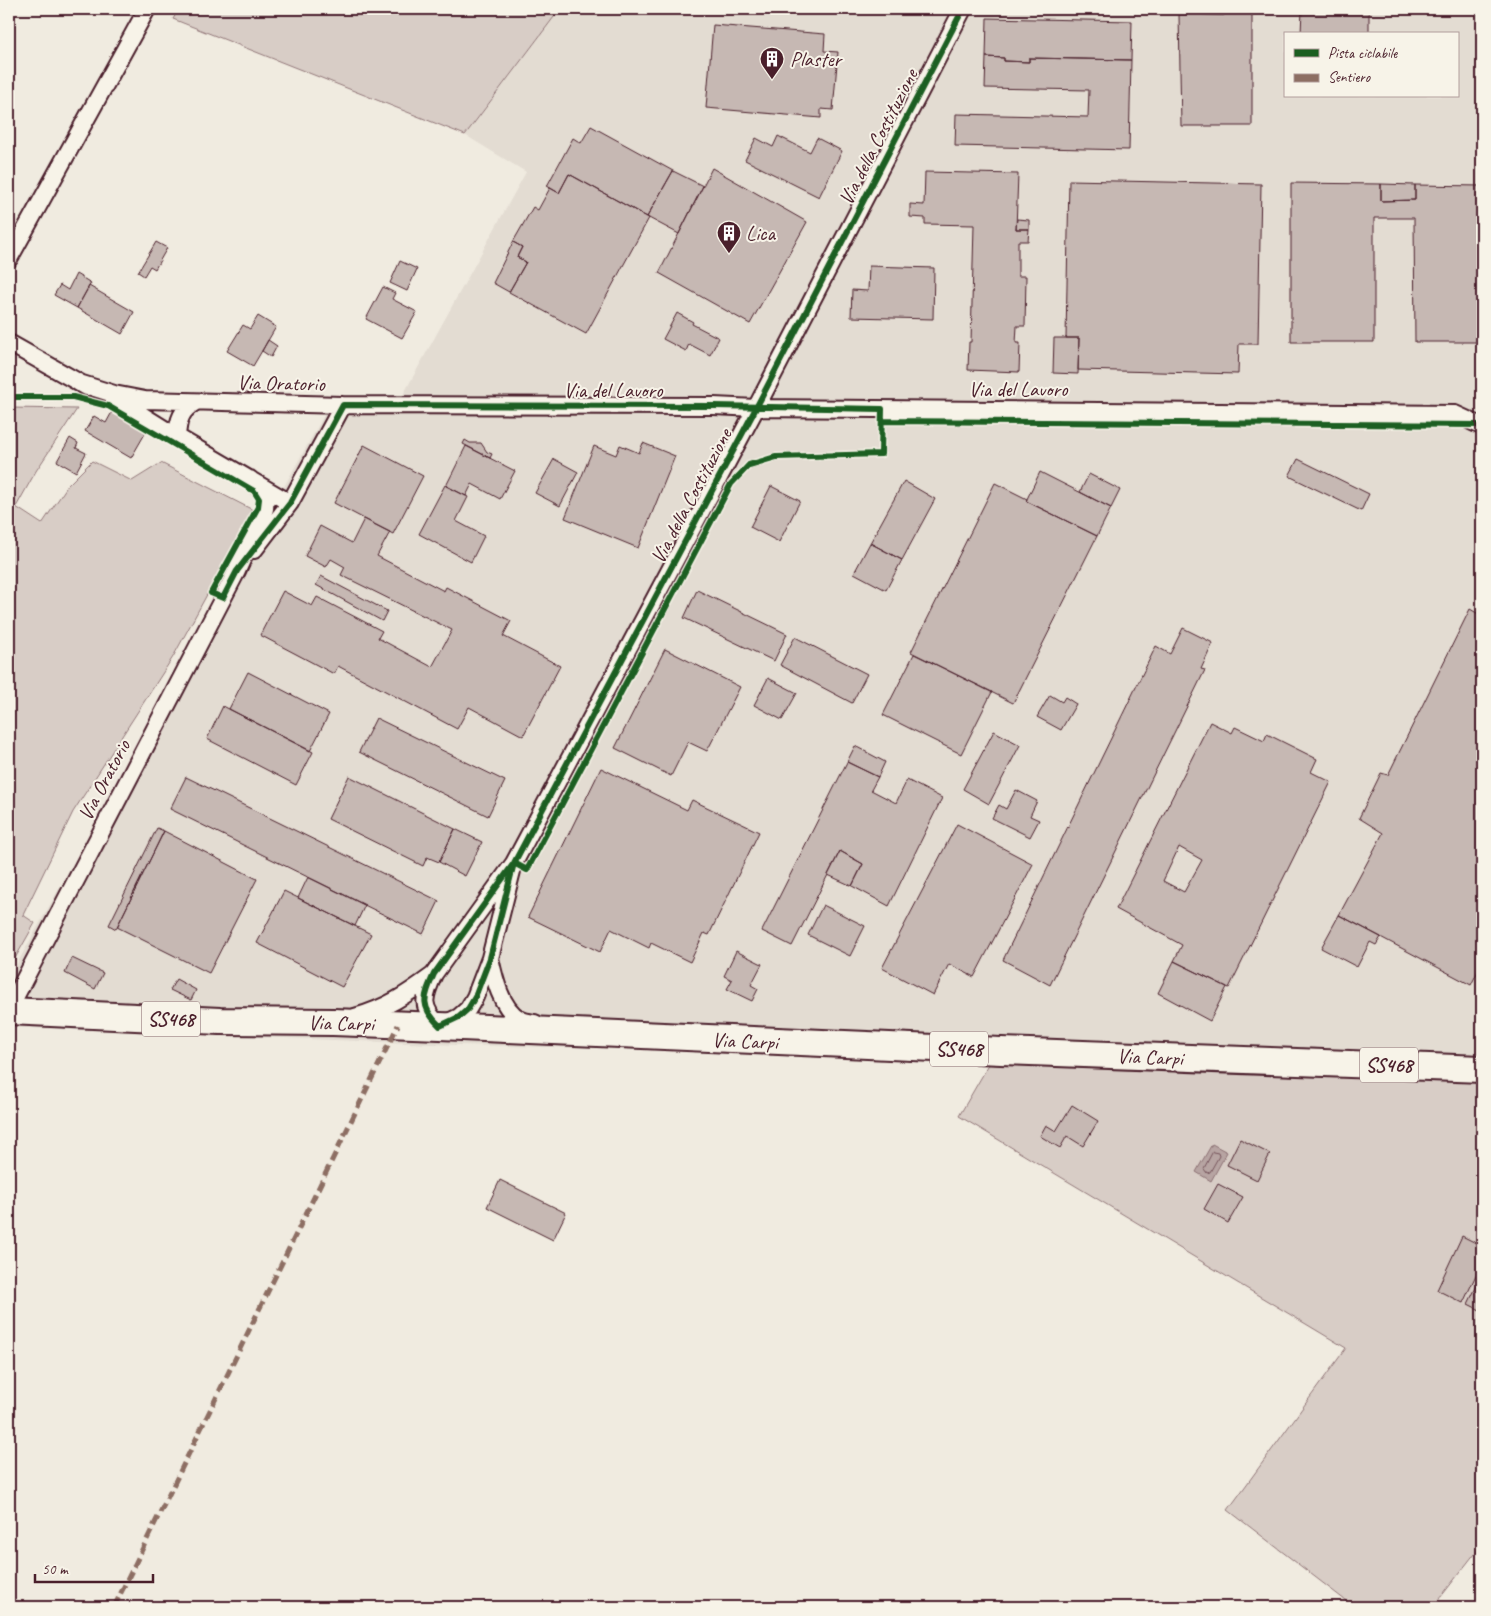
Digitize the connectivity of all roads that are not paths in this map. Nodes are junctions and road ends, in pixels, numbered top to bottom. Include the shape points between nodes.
1 (147, 9) edge
2 (963, 9) edge
3 (9, 259) edge
4 (9, 343) edge
5 (79, 383) junction
6 (196, 402) junction
7 (344, 406) junction
8 (756, 408) junction
9 (1479, 425) dead end
10 (177, 437) junction
11 (250, 479) junction
12 (290, 503) junction
13 (237, 571) junction
14 (514, 863) junction
15 (490, 958) junction
16 (434, 974) junction
17 (9, 1010) edge
18 (333, 1022) junction
19 (440, 1026) junction
20 (575, 1033) junction
21 (1482, 1069) edge

1 - 3 street
2 - 8 street, Via della Costituzione
4 - 5 street, Via Oratorio
5 - 6 street, Via Oratorio via 136,399
5 - 10 street, Via Oratorio via 129,407
6 - 7 street, Via Oratorio
6 - 10 street via 180,415
7 - 8 street, Via del Lavoro
7 - 12 street, Via Oratorio
8 - 9 street, Via del Lavoro via 1455,414
8 - 14 street, Via della Costituzione
10 - 11 street, Via Oratorio
11 - 12 street, Via Oratorio
11 - 13 street, Via Oratorio via 266,496 266,510
12 - 13 street, Via Oratorio
13 - 17 street, Via Oratorio
14 - 15 street, Via della Costituzione
14 - 16 street, Via della Costituzione
15 - 19 street, Via della Costituzione via 468,1009
15 - 20 street, Via della Costituzione via 499,991 513,1014 520,1020
16 - 18 street, Via della Costituzione via 394,1002 373,1012
16 - 19 street, Via della Costituzione via 426,990 425,1004 429,1015
17 - 18 main road, Via Carpi / SS468 via 220,1021
18 - 19 main road, Via Carpi / SS468
19 - 20 main road, Via Carpi / SS468
20 - 21 main road, Via Carpi / SS468

